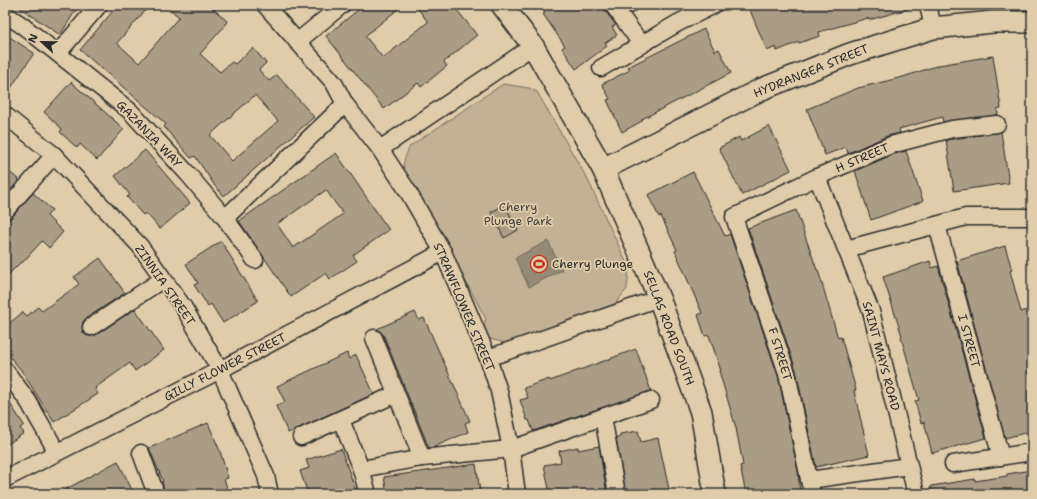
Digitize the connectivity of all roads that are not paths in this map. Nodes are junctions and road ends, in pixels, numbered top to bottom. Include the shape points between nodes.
1 (99, 5) edge
2 (265, 5) edge
3 (342, 5) edge
4 (502, 5) edge
5 (613, 5) edge
6 (714, 5) edge
7 (928, 5) edge
8 (5, 14) edge
9 (1032, 22) edge
10 (933, 28) junction
11 (298, 42) junction
12 (642, 45) junction
13 (533, 46) junction
14 (58, 53) junction
15 (602, 68) dead end
16 (345, 104) junction
17 (5, 115) edge
18 (997, 124) dead end
19 (380, 148) junction
20 (54, 155) junction
21 (603, 169) junction
22 (817, 177) junction
23 (5, 211) edge
24 (734, 217) joint
25 (1032, 217) edge
26 (225, 218) junction
27 (937, 225) junction
28 (846, 249) junction
29 (443, 252) junction
30 (255, 260) dead end
31 (163, 279) junction
32 (659, 298) junction
33 (91, 327) dead end
34 (374, 338) dead end
35 (488, 358) junction
36 (5, 370) edge
37 (220, 370) junction
38 (396, 394) junction
39 (651, 400) dead end
40 (603, 417) junction
41 (342, 420) junction
42 (301, 437) dead end
43 (512, 449) junction
44 (57, 452) junction
45 (1032, 452) edge
46 (141, 453) dead end
47 (1001, 457) junction
48 (422, 458) junction
49 (953, 464) dead end
50 (909, 466) junction
51 (361, 469) junction
52 (5, 478) edge
53 (810, 487) edge
54 (156, 494) edge
55 (270, 494) edge
56 (368, 494) edge
57 (518, 494) edge
58 (617, 494) edge
59 (715, 494) edge
60 (916, 494) edge

1 - 14 street
2 - 11 street, STRAWFLOWER STREET
3 - 11 street
4 - 13 street, SELLAS ROAD SOUTH
5 - 12 street
6 - 12 street
7 - 10 street
8 - 14 street, GAZANIA WAY
9 - 10 street, HYDRANGEA STREET via 993,22
10 - 21 street, HYDRANGEA STREET via 850,54 762,89
11 - 16 street, STRAWFLOWER STREET via 334,83
12 - 15 street
13 - 19 street
13 - 21 street, SELLAS ROAD SOUTH
14 - 26 street, GAZANIA WAY via 130,111
16 - 19 street, STRAWFLOWER STREET
16 - 26 street
17 - 20 street, ZINNIA STREET
18 - 22 street, H STREET via 952,129 891,145
19 - 29 street, STRAWFLOWER STREET
20 - 23 street
20 - 31 street, ZINNIA STREET via 140,246
21 - 32 street, SELLAS ROAD SOUTH
22 - 24 street, H STREET
22 - 28 street, SAINT MAYS ROAD
24 - 53 street, F STREET via 787,373
25 - 27 street via 966,217
26 - 30 street, GAZANIA WAY
27 - 28 street
27 - 47 street, I STREET
28 - 50 street, SAINT MAYS ROAD via 871,311
29 - 35 street, STRAWFLOWER STREET
29 - 37 street, GILLY FLOWER STREET
31 - 33 street
31 - 37 street, ZINNIA STREET via 184,308
32 - 35 street
32 - 59 street, SELLAS ROAD SOUTH via 701,412
34 - 38 street
35 - 43 street, STRAWFLOWER STREET via 499,390
36 - 44 street via 28,401
37 - 44 street, GILLY FLOWER STREET
37 - 55 street, ZINNIA STREET via 266,476
38 - 41 street
38 - 48 street
39 - 40 street
40 - 43 street
40 - 58 street
41 - 42 street
41 - 51 street
43 - 48 street
43 - 57 street, STRAWFLOWER STREET
44 - 52 street, GILLY FLOWER STREET
45 - 47 street
46 - 54 street
47 - 49 street
48 - 51 street
50 - 53 street
50 - 60 street, SAINT MAYS ROAD
51 - 56 street

